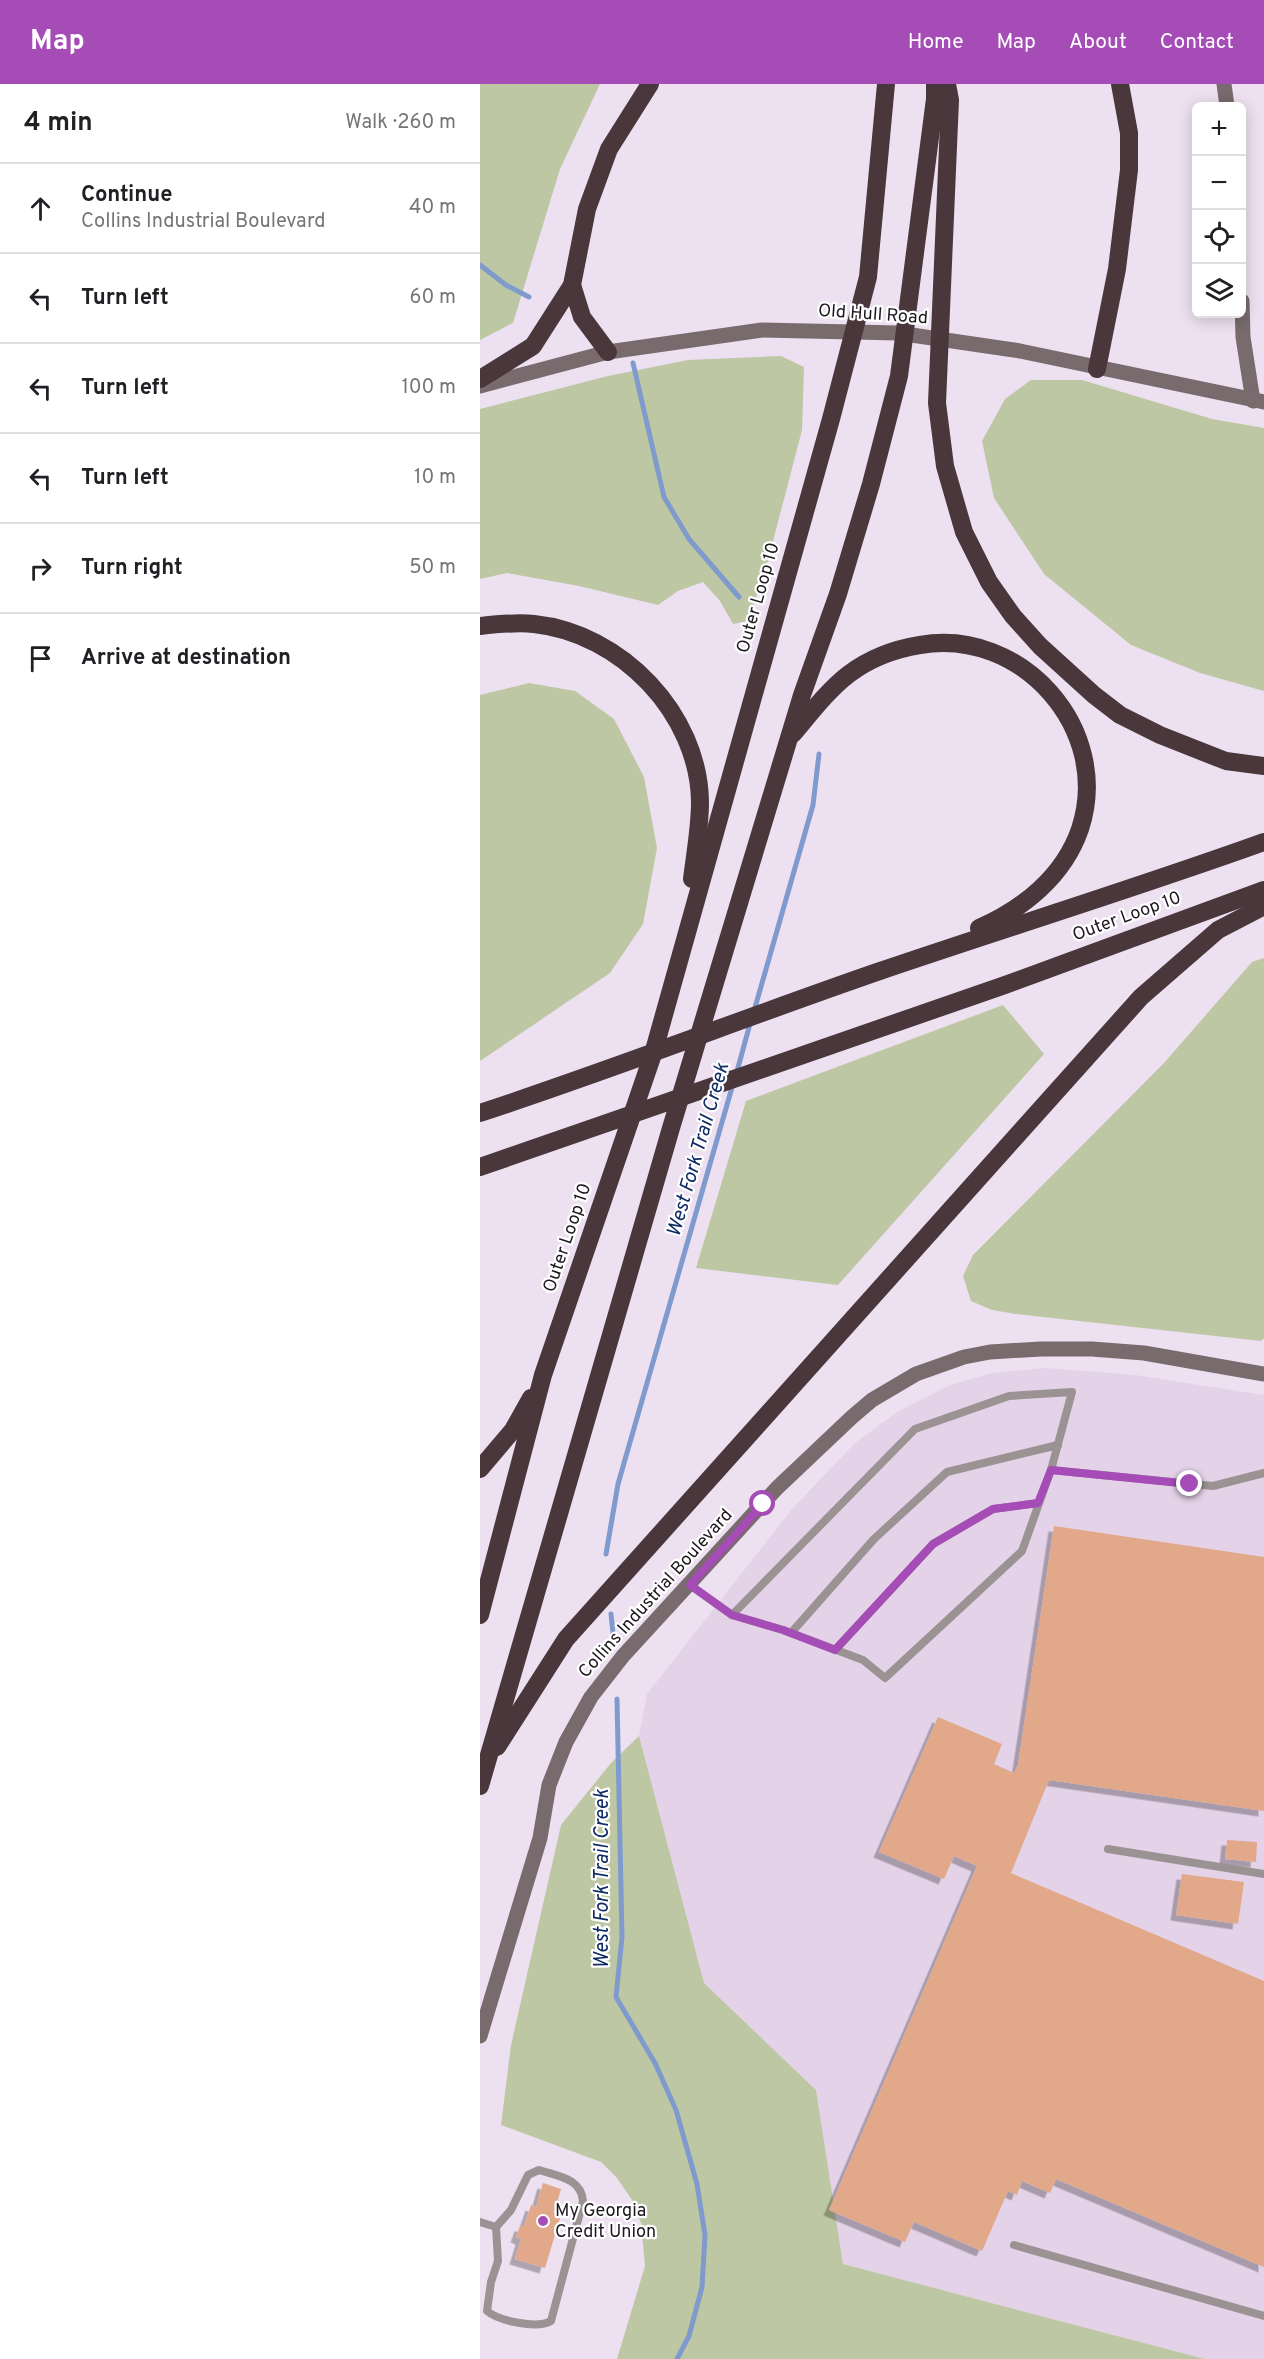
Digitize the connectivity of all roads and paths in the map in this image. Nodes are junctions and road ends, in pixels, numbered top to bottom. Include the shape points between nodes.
1 (650, 84) edge
2 (886, 84) edge
3 (935, 84) edge
4 (947, 84) edge
5 (1120, 84) edge
6 (1224, 84) edge
7 (1226, 102) edge
8 (572, 285) junction
9 (1242, 318) edge
10 (608, 352) junction
11 (1097, 369) junction
12 (480, 380) edge
13 (480, 386) edge
14 (1259, 401) edge
15 (480, 626) edge
16 (788, 740) junction
17 (1264, 766) edge
18 (1264, 842) edge
19 (1264, 890) edge
20 (1264, 906) edge
21 (682, 946) junction
22 (877, 972) junction
23 (480, 1113) edge
24 (480, 1167) edge
25 (1264, 1374) edge
26 (543, 1375) junction
27 (1058, 1445) junction
28 (480, 1469) edge
29 (1051, 1470) junction
30 (1264, 1473) edge
31 (1038, 1503) junction
32 (690, 1585) junction
33 (480, 1615) edge
34 (732, 1615) junction
35 (791, 1633) junction
36 (835, 1650) junction
37 (487, 1764) junction
38 (480, 1786) edge
39 (1108, 1849) dead end
40 (1264, 1874) edge
41 (480, 2036) edge
42 (480, 2222) edge
43 (496, 2227) junction
44 (1014, 2245) dead end
45 (1264, 2316) edge

1 - 8 highway via 609,149 587,210
2 - 21 highway, Outer Loop 10 via 868,277
3 - 16 highway via 899,376 838,594
4 - 17 highway via 950,100 937,403 945,466 964,532 989,582 1014,616 1040,646 1094,695 1120,715 1160,735 1226,761
5 - 11 highway via 1129,170
6 - 7 street
8 - 10 highway via 582,317
8 - 12 highway via 533,346
9 - 14 street via 1243,337
10 - 11 street, Old Hull Road via 762,330 898,333 1020,351
10 - 13 street, Old Hull Road
11 - 14 street, Old Hull Road
15 - 21 highway via 536,624 587,638 628,662 676,720 696,772 700,802
16 - 22 highway via 849,674 882,656 930,643 969,644 992,651 1027,670 1044,685 1075,730 1086,776 1085,805 1080,829 1049,880 1000,918
16 - 37 highway
18 - 22 highway
19 - 24 highway, Outer Loop 10 via 1005,985
20 - 37 highway via 1218,930 1141,997 572,1632
21 - 26 highway, Outer Loop 10 via 653,1053
22 - 23 highway
25 - 32 street, Collins Industrial Boulevard via 1144,1353 1092,1349 990,1352 939,1364 893,1386 852,1417 777,1488
26 - 28 highway via 513,1430
26 - 33 highway
27 - 29 lane
27 - 34 lane via 1072,1392 1008,1396 915,1429
27 - 35 lane via 947,1472 874,1539
29 - 30 lane via 1213,1486
29 - 31 lane
31 - 36 lane via 993,1509 933,1544
31 - 36 lane via 1022,1551 885,1678 863,1660
32 - 34 lane
32 - 41 street, Collins Industrial Boulevard via 606,1676 566,1742 549,1785 540,1838
34 - 35 lane
35 - 36 lane
37 - 38 highway
39 - 40 lane
42 - 43 lane
43 - 43 lane via 498,2261 490,2282 487,2311 540,2326 548,2323 583,2201 580,2188 570,2180 539,2170 534,2172 528,2175 511,2210
44 - 45 lane

